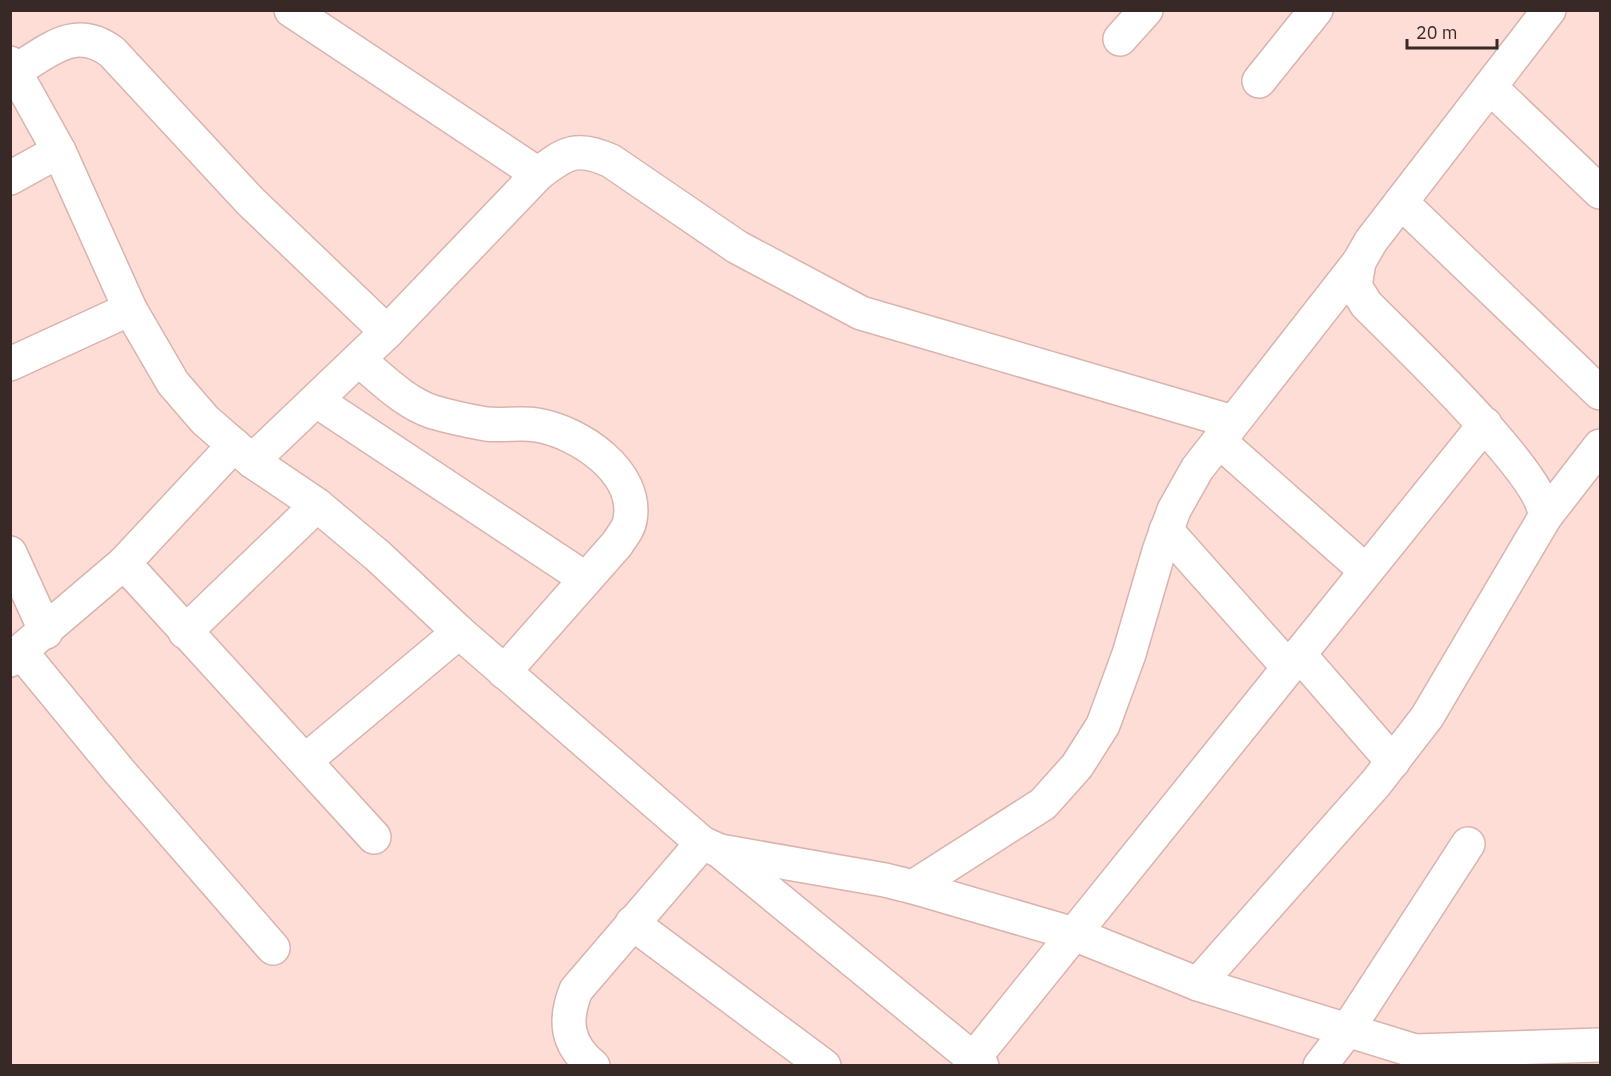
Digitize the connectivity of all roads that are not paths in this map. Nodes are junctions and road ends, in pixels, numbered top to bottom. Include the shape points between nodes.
1 (291, 10) edge
2 (1146, 10) edge
3 (1316, 10) edge
4 (1549, 10) edge
5 (1120, 39) dead end
6 (13, 67) edge
7 (1259, 81) dead end
8 (1490, 87) junction
9 (59, 151) junction
10 (538, 174) junction
11 (10, 178) edge
12 (1600, 192) edge
13 (1401, 201) junction
14 (1359, 262) junction
15 (130, 309) junction
16 (387, 332) junction
17 (359, 360) junction
18 (10, 364) edge
19 (1600, 393) edge
20 (317, 401) junction
21 (1485, 424) junction
22 (1226, 431) junction
23 (1600, 446) edge
24 (243, 453) junction
25 (317, 506) junction
26 (1545, 517) junction
27 (1166, 530) junction
28 (12, 561) edge
29 (124, 563) junction
30 (1366, 571) junction
31 (586, 579) junction
32 (46, 632) junction
33 (185, 632) junction
34 (459, 632) junction
35 (16, 656) edge
36 (1294, 660) junction
37 (504, 672) junction
38 (305, 761) junction
39 (1393, 762) junction
40 (374, 837) dead end
41 (1468, 844) dead end
42 (711, 847) junction
43 (913, 888) junction
44 (632, 923) junction
45 (1074, 934) junction
46 (273, 948) dead end
47 (1198, 984) junction
48 (1346, 1032) junction
49 (1598, 1039) edge
50 (978, 1062) edge
51 (593, 1065) edge
52 (824, 1065) edge
53 (1320, 1065) edge

1 - 10 street
2 - 5 street
3 - 7 street
4 - 8 street
6 - 9 street
6 - 16 street via 70,39 100,43 250,201
8 - 12 street
8 - 13 street
9 - 11 street
9 - 15 street
10 - 16 street
10 - 22 street via 563,155 597,155 737,247 861,313
13 - 14 street
13 - 19 street
14 - 21 street via 1355,285 1366,304
14 - 22 street
15 - 18 street
15 - 24 street via 173,383 205,420
16 - 17 street
17 - 20 street
17 - 31 street via 398,392 431,411 487,424 537,425 567,435 621,475 631,502 630,522 617,544
20 - 24 street
20 - 31 street
21 - 26 street via 1530,481 1543,502
21 - 30 street
22 - 27 street via 1197,469
22 - 30 street
23 - 26 street
24 - 25 street
24 - 29 street
25 - 33 street
25 - 34 street via 378,556
26 - 39 street via 1427,717
27 - 36 street
27 - 43 street via 1103,725 1077,766 1043,804
28 - 32 street
29 - 32 street
29 - 33 street
30 - 36 street
31 - 37 street
32 - 35 street
33 - 38 street
34 - 37 street
34 - 38 street
35 - 46 street
36 - 39 street
36 - 45 street
37 - 42 street
38 - 40 street
39 - 47 street
41 - 48 street
42 - 43 street
42 - 44 street
42 - 50 street
43 - 45 street
44 - 51 street via 576,990 567,1012 570,1036
44 - 52 street
45 - 47 street
45 - 50 street
47 - 48 street
48 - 49 street via 1415,1051
48 - 53 street

